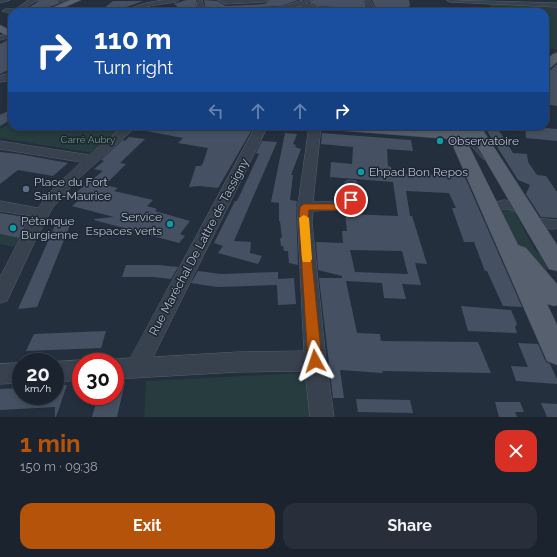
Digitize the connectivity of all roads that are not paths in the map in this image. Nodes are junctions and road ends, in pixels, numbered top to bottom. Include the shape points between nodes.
1 (7, 0) edge
2 (33, 0) edge
3 (37, 0) edge
4 (61, 0) edge
5 (77, 0) edge
6 (176, 0) edge
7 (221, 0) edge
8 (265, 0) edge
9 (450, 0) edge
10 (0, 1) edge
11 (240, 2) junction
12 (307, 2) edge
13 (328, 5) dead end
14 (356, 5) dead end
15 (557, 5) edge
16 (21, 8) edge
17 (58, 8) edge
18 (138, 8) edge
19 (239, 8) edge
20 (290, 8) edge
21 (332, 8) edge
22 (336, 8) edge
23 (363, 8) edge
24 (557, 56) edge
25 (549, 70) edge
26 (127, 130) edge
27 (260, 130) edge
28 (314, 130) edge
29 (369, 130) edge
30 (415, 130) edge
31 (474, 130) edge
32 (477, 130) edge
33 (470, 142) edge
34 (0, 144) edge
35 (93, 160) junction
36 (351, 184) dead end
37 (0, 206) edge
38 (304, 207) junction
39 (492, 210) junction
40 (42, 213) junction
41 (528, 217) junction
42 (553, 224) dead end
43 (503, 234) junction
44 (557, 263) edge
45 (557, 272) edge
46 (0, 296) edge
47 (556, 300) edge
48 (557, 353) edge
49 (315, 361) junction
50 (136, 368) junction
51 (124, 369) edge
52 (12, 373) edge
53 (0, 374) edge
54 (322, 417) edge

1 - 10 street
2 - 3 street
2 - 16 street
4 - 5 street
5 - 17 main road
6 - 18 street
7 - 11 street
8 - 11 street
9 - 15 street
11 - 19 street via 242,4
12 - 20 street
12 - 21 street
13 - 22 street via 334,5
14 - 23 street
24 - 25 main road
26 - 35 street
27 - 50 street, Rue Maréchal De Lattre de Tassigny
28 - 38 street
29 - 33 main road
30 - 33 street via 443,132
31 - 33 main road via 466,134
32 - 33 main road
33 - 39 main road
33 - 41 main road
34 - 35 street
35 - 40 street via 55,195
36 - 38 street via 351,200 346,206
37 - 40 street
38 - 49 street
39 - 41 street via 500,205 506,205
39 - 43 main road
40 - 46 street
41 - 42 street
41 - 44 main road
43 - 47 main road
43 - 48 main road
45 - 47 main road via 550,280
49 - 50 street via 238,362
49 - 54 street
50 - 51 street
52 - 53 street

